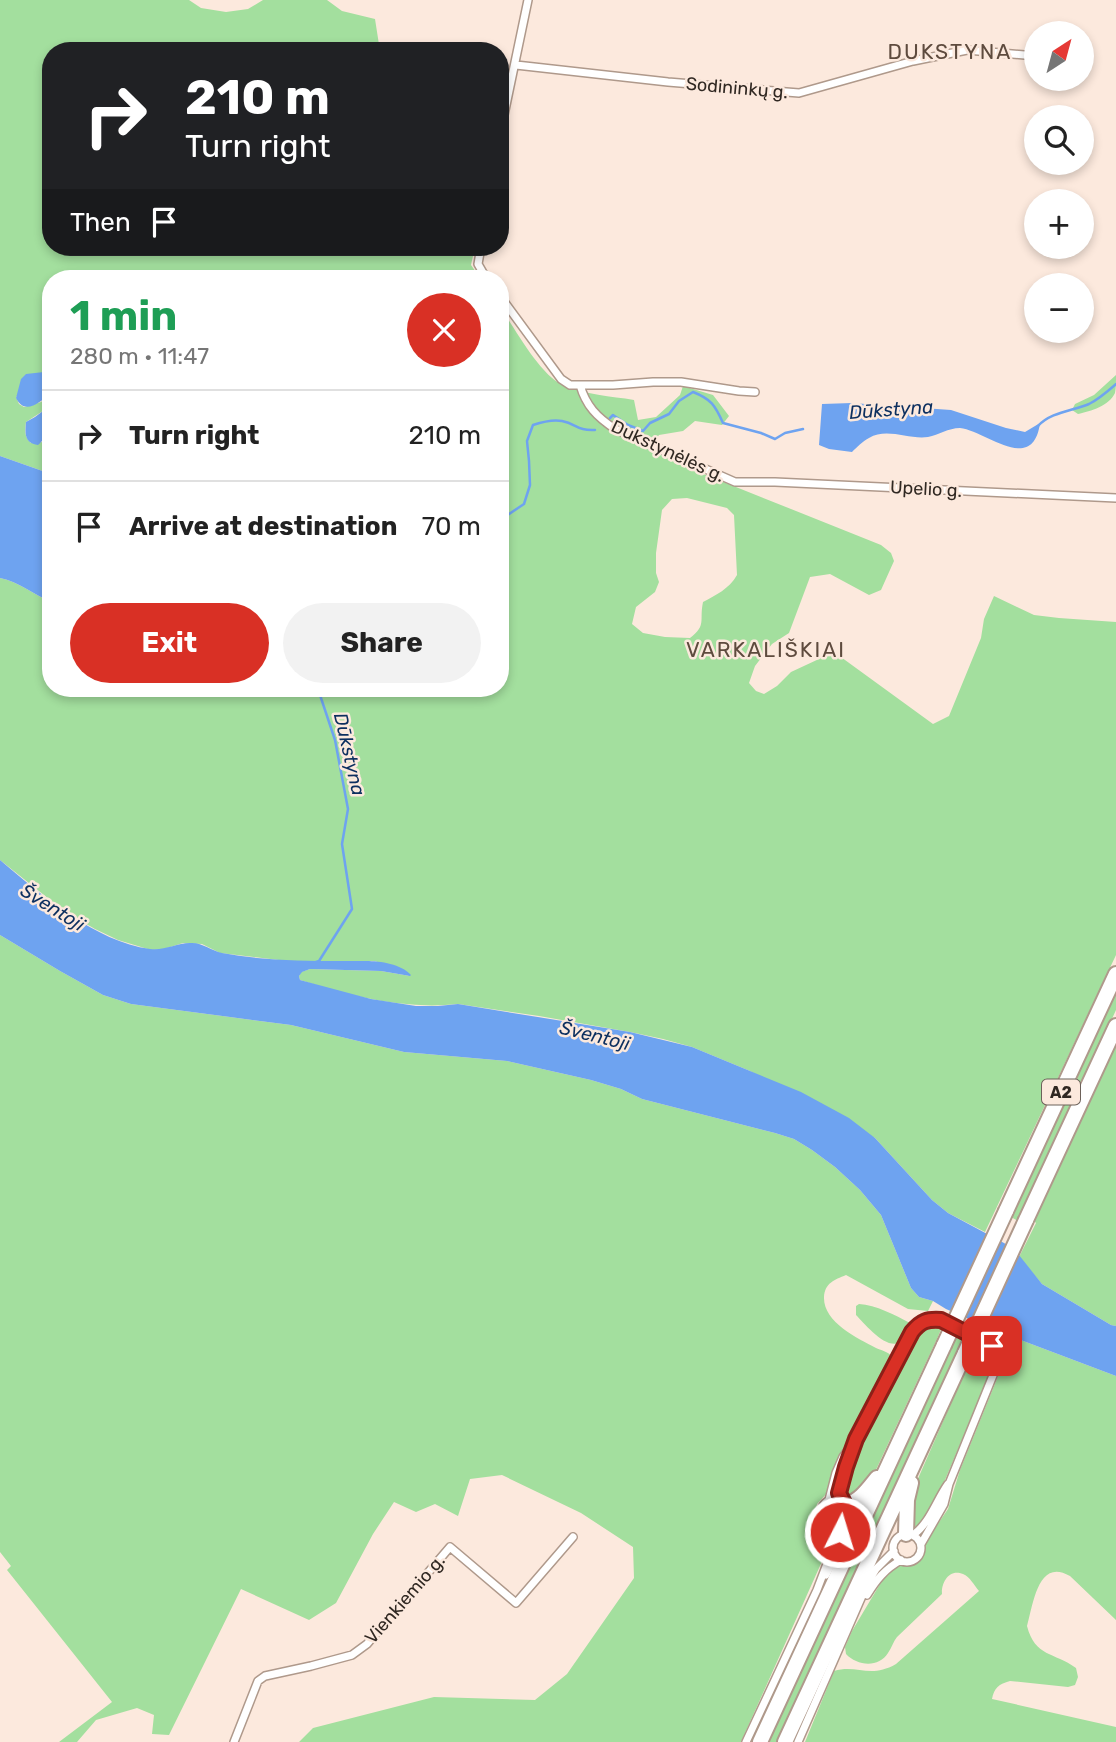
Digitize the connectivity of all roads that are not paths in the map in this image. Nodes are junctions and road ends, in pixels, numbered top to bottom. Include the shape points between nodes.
1 (528, 0) edge
2 (1024, 55) edge
3 (516, 65) junction
4 (509, 95) edge
5 (509, 308) edge
6 (580, 385) junction
7 (755, 392) dead end
8 (735, 481) joint
9 (1116, 498) edge
10 (1116, 974) edge
11 (1116, 1026) edge
12 (856, 1439) junction
13 (918, 1453) junction
14 (890, 1464) junction
15 (949, 1484) junction
16 (829, 1500) junction
17 (844, 1503) junction
18 (841, 1525) junction
19 (829, 1526) junction
20 (910, 1534) junction
21 (573, 1537) dead end
22 (921, 1544) junction
23 (894, 1551) junction
24 (901, 1560) junction
25 (817, 1590) junction
26 (857, 1610) junction
27 (234, 1742) edge
28 (746, 1742) edge
29 (760, 1742) edge
30 (785, 1742) edge
31 (798, 1742) edge

1 - 3 street
2 - 3 street, Sodininkų g. via 967,50 799,93
3 - 4 street
5 - 6 street via 561,379
6 - 7 street via 681,382
6 - 8 street, Dukstynėlės g. via 597,416 615,429
8 - 9 street, Upelio g.
10 - 14 highway, A2, bridge
11 - 13 highway, A2, bridge
12 - 15 street via 918,1325 941,1320 965,1331 992,1346 998,1363
12 - 16 street via 843,1457
12 - 17 street via 839,1493
13 - 20 highway via 907,1500
13 - 30 highway, A2
14 - 17 highway via 862,1496
14 - 29 highway, A2
15 - 20 street via 920,1530
15 - 22 street via 944,1504
16 - 17 street
16 - 19 street via 821,1511
17 - 18 street via 848,1516
18 - 19 street
18 - 25 street via 834,1564
19 - 25 street via 832,1546
20 - 22 street
20 - 23 street via 898,1538
21 - 27 street, Vienkiemio g. via 516,1603 450,1547 367,1644 352,1655 258,1681
22 - 24 street via 914,1560
23 - 24 street
23 - 26 street via 869,1580
24 - 26 street via 876,1580
25 - 28 street
26 - 31 street

